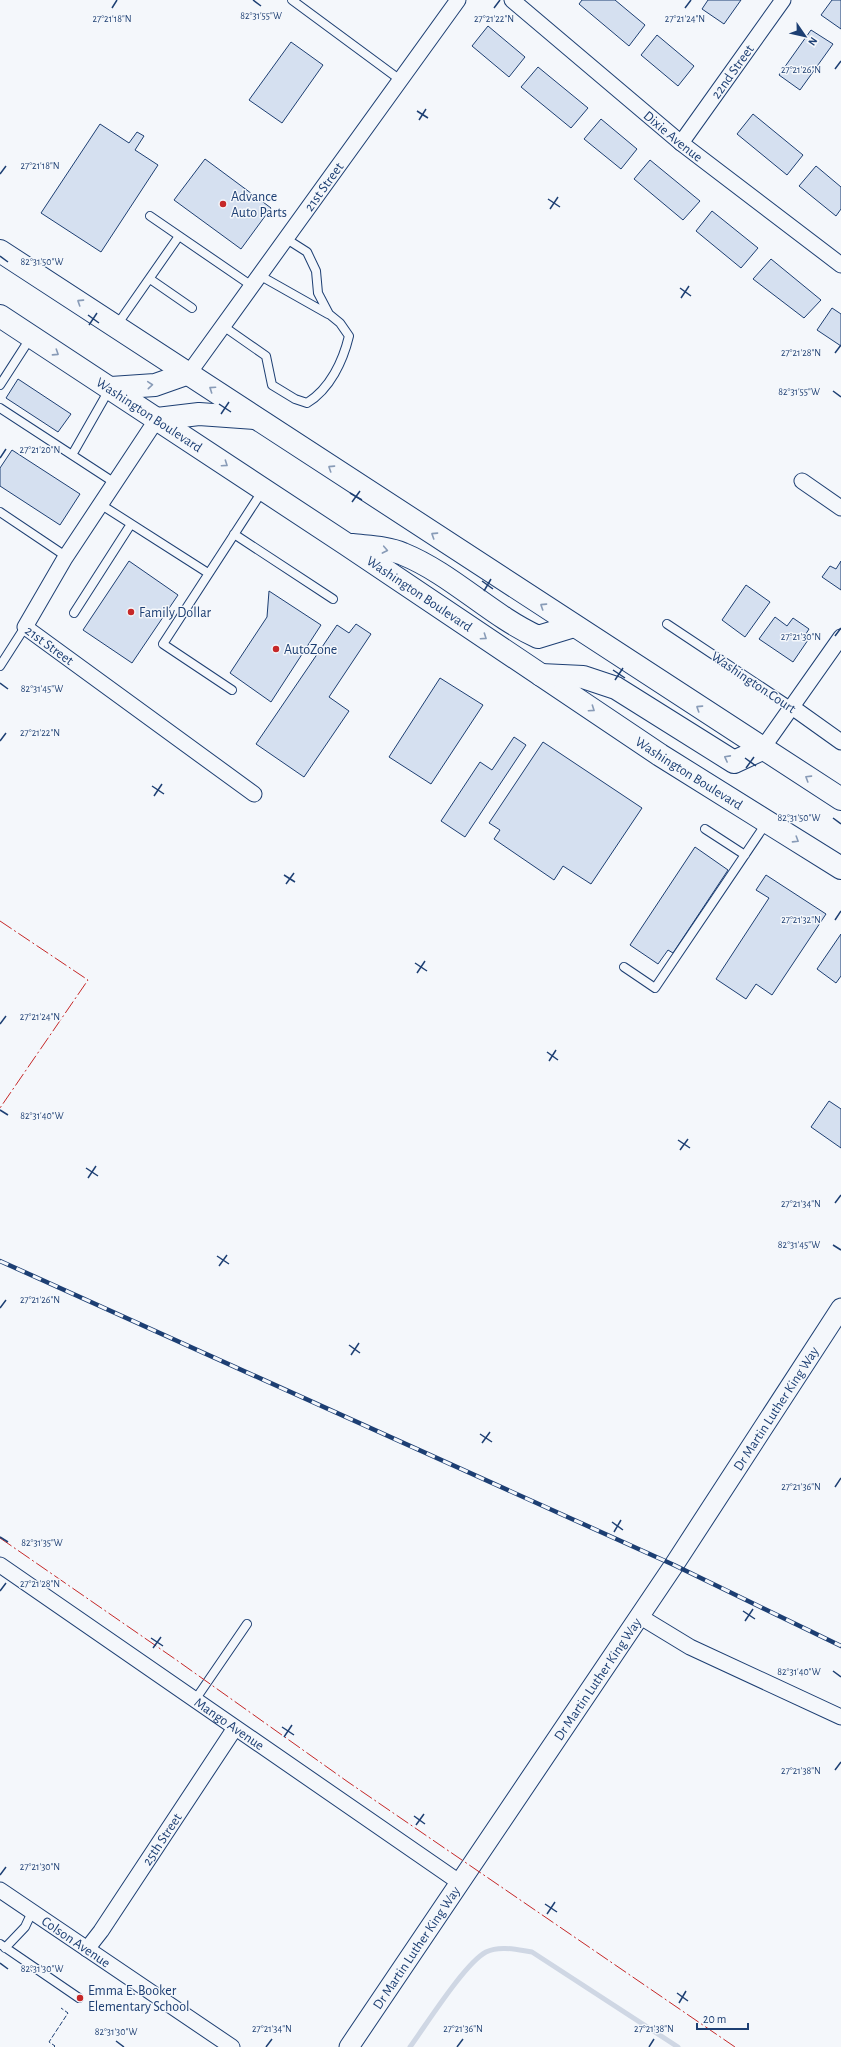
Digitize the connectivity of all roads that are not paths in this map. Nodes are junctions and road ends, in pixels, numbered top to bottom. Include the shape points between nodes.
1 (292, 0) edge
2 (458, 0) edge
3 (512, 0) edge
4 (783, 0) edge
5 (399, 79) junction
6 (681, 143) junction
7 (150, 216) dead end
8 (179, 236) junction
9 (285, 238) junction
10 (0, 251) edge
11 (841, 265) edge
12 (150, 278) junction
13 (255, 280) junction
14 (192, 308) dead end
15 (329, 314) junction
16 (0, 316) edge
17 (117, 326) junction
18 (223, 326) junction
19 (31, 337) junction
20 (189, 373) junction
21 (0, 385) edge
22 (111, 388) junction
23 (0, 408) edge
24 (256, 418) junction
25 (157, 419) junction
26 (72, 455) junction
27 (802, 481) dead end
28 (115, 483) junction
29 (263, 489) junction
30 (100, 504) junction
31 (841, 508) edge
32 (0, 512) edge
33 (131, 524) junction
34 (234, 534) junction
35 (346, 544) junction
36 (66, 557) junction
37 (208, 573) junction
38 (333, 599) dead end
39 (74, 613) dead end
40 (667, 624) dead end
41 (574, 626) junction
42 (25, 627) junction
43 (841, 637) edge
44 (0, 666) edge
45 (541, 675) junction
46 (232, 690) dead end
47 (792, 707) junction
48 (841, 742) edge
49 (762, 749) junction
50 (254, 794) dead end
51 (841, 799) edge
52 (767, 822) junction
53 (705, 829) dead end
54 (745, 855) junction
55 (841, 868) edge
56 (624, 967) dead end
57 (841, 1308) edge
58 (2, 1571) edge
59 (639, 1616) junction
60 (247, 1624) dead end
61 (195, 1700) junction
62 (841, 1717) edge
63 (235, 1728) junction
64 (459, 1882) junction
65 (0, 1890) edge
66 (32, 1912) junction
67 (3, 1946) edge
68 (87, 1949) junction
69 (79, 1998) dead end
70 (232, 2047) edge
71 (349, 2047) edge

1 - 5 lane
2 - 5 street, 21st Street
3 - 6 street, Dixie Avenue
4 - 6 street, 22nd Street
5 - 9 street, 21st Street
6 - 11 street, Dixie Avenue
7 - 8 lane
8 - 12 lane
8 - 13 lane
9 - 13 street, 21st Street
9 - 15 lane via 307,252 316,271 318,293
17 -> 10 main road
12 - 14 lane
12 - 17 lane
13 - 15 lane
13 - 18 street, 21st Street
15 - 18 lane via 340,323 349,336 344,357 319,395 307,403 272,385 266,356
16 - 19 main road, Washington Boulevard
17 - 20 main road
18 - 20 street, 21st Street
19 - 21 lane
19 -> 22 main road, Washington Boulevard
22 -> 20 main road via 155,385
24 -> 20 main road
22 - 25 main road, Washington Boulevard
22 - 26 lane
23 - 26 lane
24 - 25 main road via 199,414
41 -> 24 main road
25 - 28 street, 21st Street
25 -> 29 main road, Washington Boulevard
26 - 28 lane
27 - 31 street
28 - 30 street, 21st Street
29 - 34 lane
29 - 35 main road, Washington Boulevard
30 - 33 lane
30 - 36 street, 21st Street
32 - 36 lane
33 - 37 lane
33 - 39 lane
34 - 37 lane
34 - 38 lane
35 -> 41 main road via 402,553 437,572 519,628 538,636
35 -> 45 main road, Washington Boulevard
36 - 42 street, 21st Street
37 - 46 lane via 162,644
40 - 47 lane, Washington Court
49 -> 41 main road
42 - 44 lane
42 - 50 street, 21st Street
43 - 47 street
49 -> 45 main road via 734,762 616,688 583,677
45 -> 52 main road, Washington Boulevard via 660,755
47 - 48 street, Washington Court
47 - 49 street
51 -> 49 main road
52 - 54 lane
52 -> 55 main road, Washington Boulevard
53 - 54 lane
54 - 56 lane via 655,988
57 - 59 street, Dr Martin Luther King Way
58 - 61 street, Mango Avenue
59 - 62 street via 690,1647
59 - 64 street, Dr Martin Luther King Way
60 - 61 lane
61 - 63 street, Mango Avenue
63 - 64 street, Mango Avenue
63 - 68 street, 25th Street
64 - 71 street, Dr Martin Luther King Way
65 - 66 street, Colson Avenue
66 - 67 lane via 25,1927
66 - 68 street, Colson Avenue
67 - 69 lane
68 - 70 street, Colson Avenue

